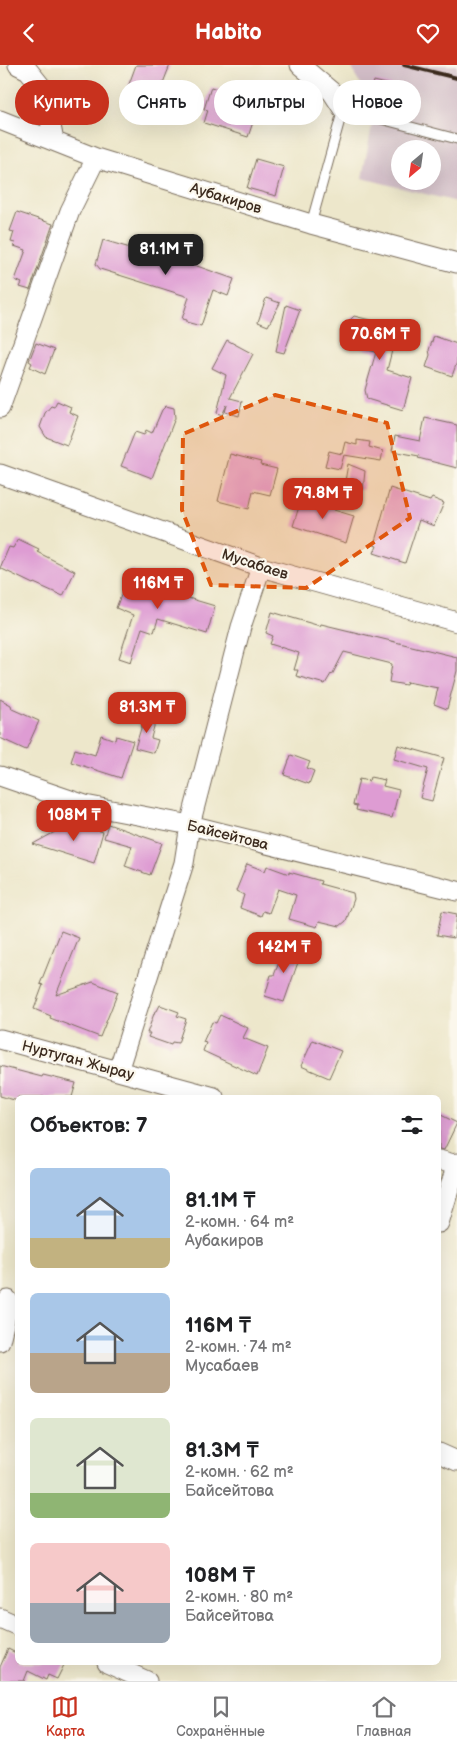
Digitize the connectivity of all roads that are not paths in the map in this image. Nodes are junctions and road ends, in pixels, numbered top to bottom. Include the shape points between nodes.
1 (18, 65) edge
2 (300, 65) edge
3 (333, 94) edge
4 (0, 120) edge
5 (339, 125) edge
6 (404, 125) edge
7 (457, 139) edge
8 (54, 141) junction
9 (96, 158) junction
10 (311, 224) junction
11 (457, 263) edge
12 (0, 408) edge
13 (0, 474) edge
14 (261, 567) junction
15 (457, 622) edge
16 (0, 776) edge
17 (190, 825) junction
18 (457, 891) edge
19 (0, 1039) edge
20 (118, 1071) junction
21 (207, 1095) edge
22 (452, 1163) edge
23 (441, 1214) edge
24 (8, 1300) edge
25 (0, 1341) edge
26 (441, 1454) edge
27 (457, 1461) edge
28 (0, 1618) edge
29 (15, 1625) edge
30 (110, 1665) edge
31 (128, 1676) edge
32 (147, 1681) edge

1 - 8 street via 28,70 44,90
2 - 3 street
4 - 8 street, Аубакиров
5 - 10 lane
6 - 7 lane
8 - 9 street, Аубакиров
9 - 10 street, Аубакиров
9 - 12 street via 70,211
10 - 11 street, Аубакиров
13 - 14 street, Мусабаев
14 - 15 street, Мусабаев
14 - 17 street via 240,627
16 - 17 street, Байсейтова via 85,805
17 - 18 street, Байсейтова
17 - 20 street via 184,863
19 - 20 street, Нуртуган Жырау
20 - 21 street, Нуртуган Жырау
22 - 23 street
24 - 25 street
26 - 27 street
28 - 29 street
30 - 31 street
31 - 32 street

